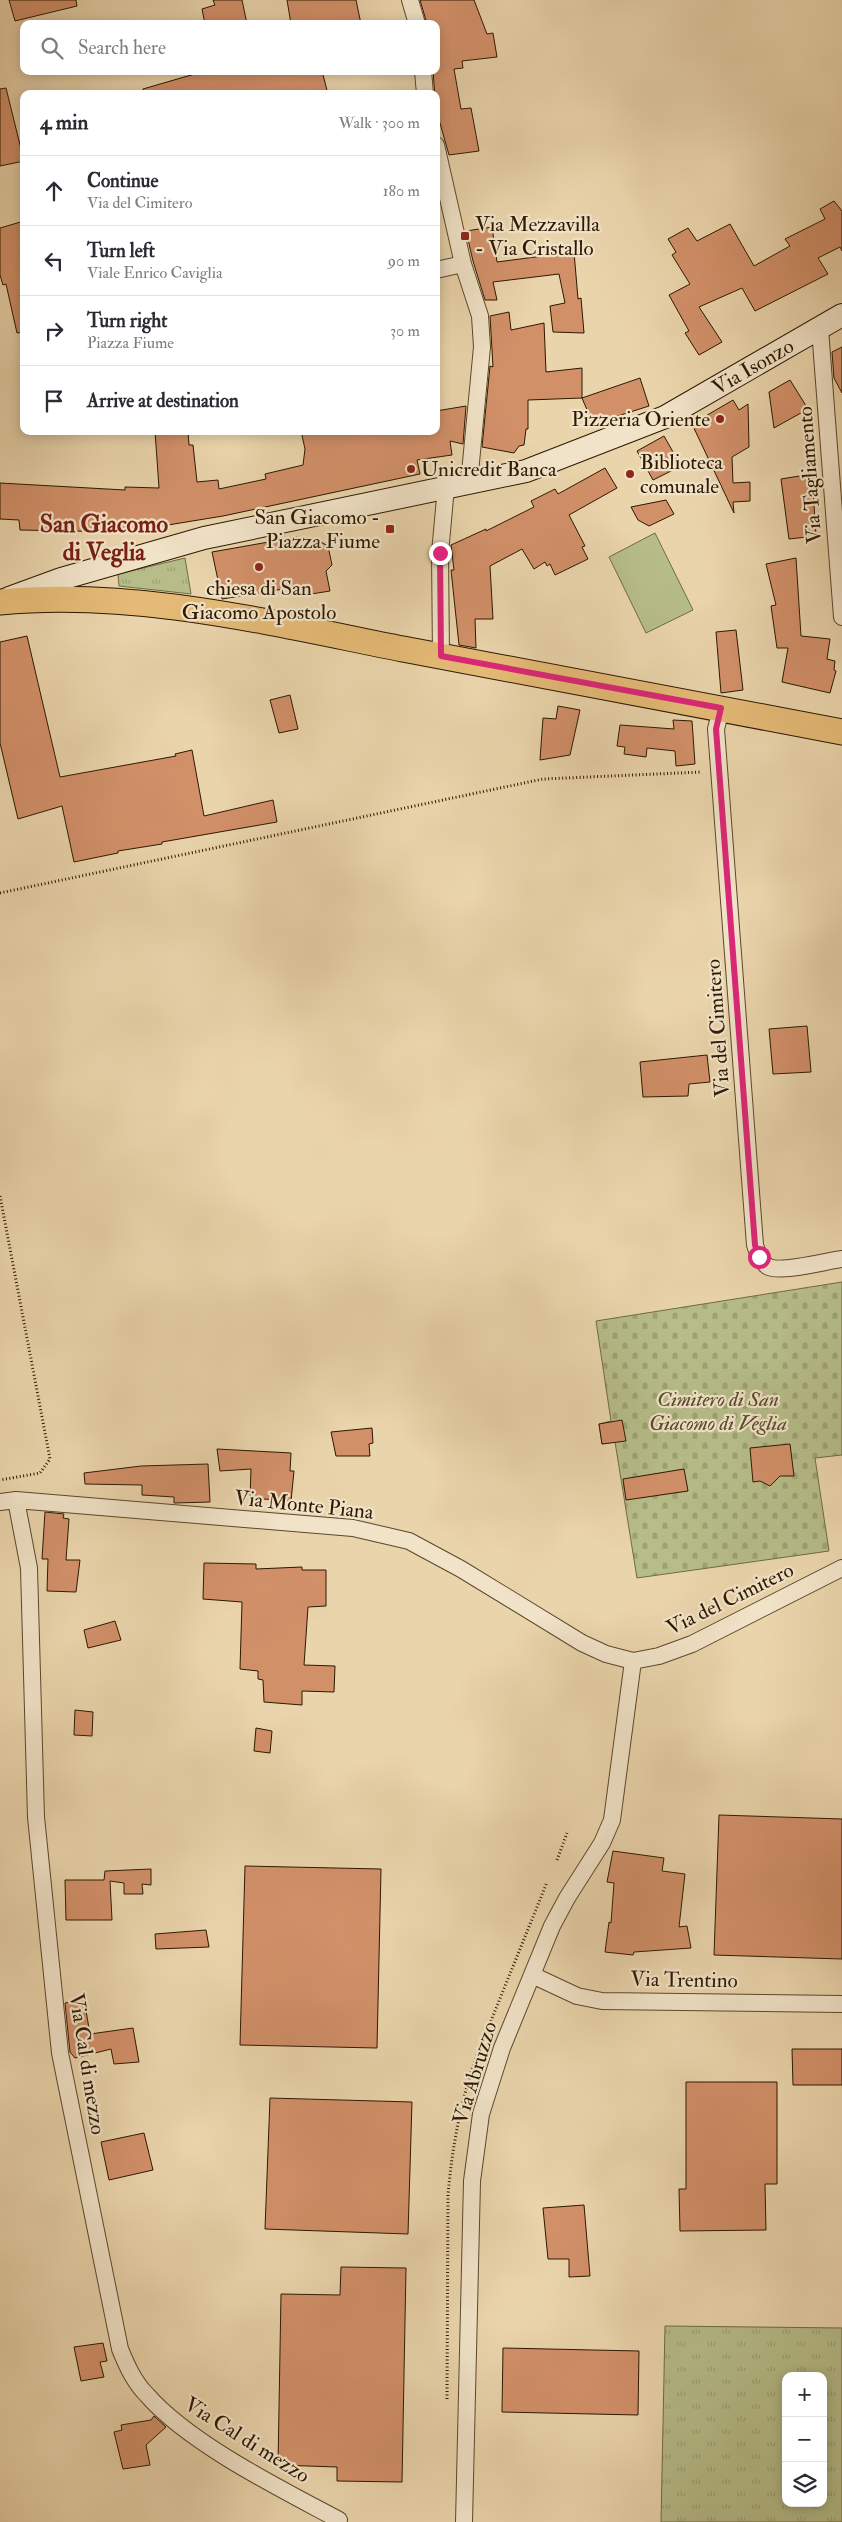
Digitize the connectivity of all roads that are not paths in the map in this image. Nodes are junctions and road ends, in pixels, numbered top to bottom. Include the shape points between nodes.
1 (410, 0) edge
2 (416, 20) edge
3 (423, 75) edge
4 (424, 90) edge
5 (440, 163) edge
6 (463, 264) junction
7 (440, 269) edge
8 (842, 315) edge
9 (820, 329) junction
10 (469, 483) junction
11 (446, 487) junction
12 (838, 525) edge
13 (0, 602) edge
14 (842, 617) edge
15 (441, 656) junction
16 (721, 708) junction
17 (842, 732) edge
18 (842, 1258) edge
19 (16, 1500) junction
20 (0, 1502) edge
21 (842, 1568) edge
22 (633, 1661) junction
23 (532, 1975) junction
24 (842, 2004) edge
25 (339, 2520) dead end
26 (465, 2521) edge

1 - 2 street
3 - 4 street
5 - 6 street
6 - 7 street
6 - 10 street via 480,316 482,347
8 - 9 main road, Via Isonzo
9 - 10 main road, Via Isonzo via 665,417 526,471
9 - 12 street, Via Tagliamento
10 - 11 main road, Via Isonzo
11 - 13 main road, Via Isonzo via 204,538 62,579
11 - 15 street via 440,540
12 - 14 street, Via Tagliamento
13 - 15 main road via 55,599 176,607
15 - 16 main road
16 - 17 main road
16 - 18 street, Via del Cimitero via 716,729 755,1245 759,1257 768,1267 781,1269
19 - 20 street, Via Monte Piana
19 - 22 street, Via Monte Piana via 353,1528 409,1542 461,1569 582,1643
19 - 25 street, Via Cal di mezzo via 29,1568 36,1817 60,2053 120,2349 130,2373 147,2396 181,2426 237,2463
21 - 22 street, Via del Cimitero via 692,1644
22 - 23 street, Via Abruzzo via 612,1820 602,1843 560,1910
23 - 24 street, Via Trentino via 577,1996 602,2001
23 - 26 street, Via Abruzzo via 494,2071 481,2114 475,2150

